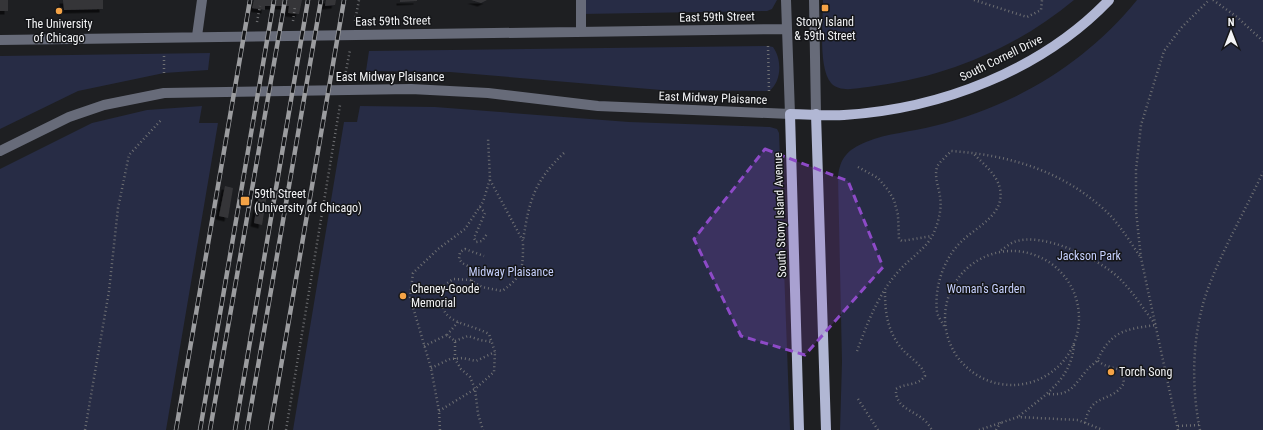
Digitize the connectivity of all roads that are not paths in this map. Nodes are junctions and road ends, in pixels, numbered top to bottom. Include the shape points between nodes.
1 (202, 0) edge
2 (581, 0) edge
3 (786, 0) edge
4 (814, 0) edge
5 (1109, 0) edge
6 (787, 29) junction
7 (581, 32) junction
8 (197, 36) junction
9 (0, 40) edge
10 (790, 114) junction
11 (816, 114) junction
12 (0, 151) edge
13 (799, 430) edge
14 (826, 430) edge

1 - 8 street
2 - 7 street
3 - 6 street, South Stony Island Avenue
4 - 11 street
5 - 11 main road, South Cornell Drive via 1093,17 1058,44 986,82 950,96 896,108 843,115
6 - 7 street, East 59th Street
6 - 10 street, South Stony Island Avenue
7 - 8 street, East 59th Street
8 - 9 street, East 59th Street
10 - 11 main road, South Cornell Drive
10 - 12 street, East Midway Plaisance via 598,106 488,93 411,89 164,92 104,105 69,116
10 - 13 main road, South Stony Island Avenue
11 - 14 main road

